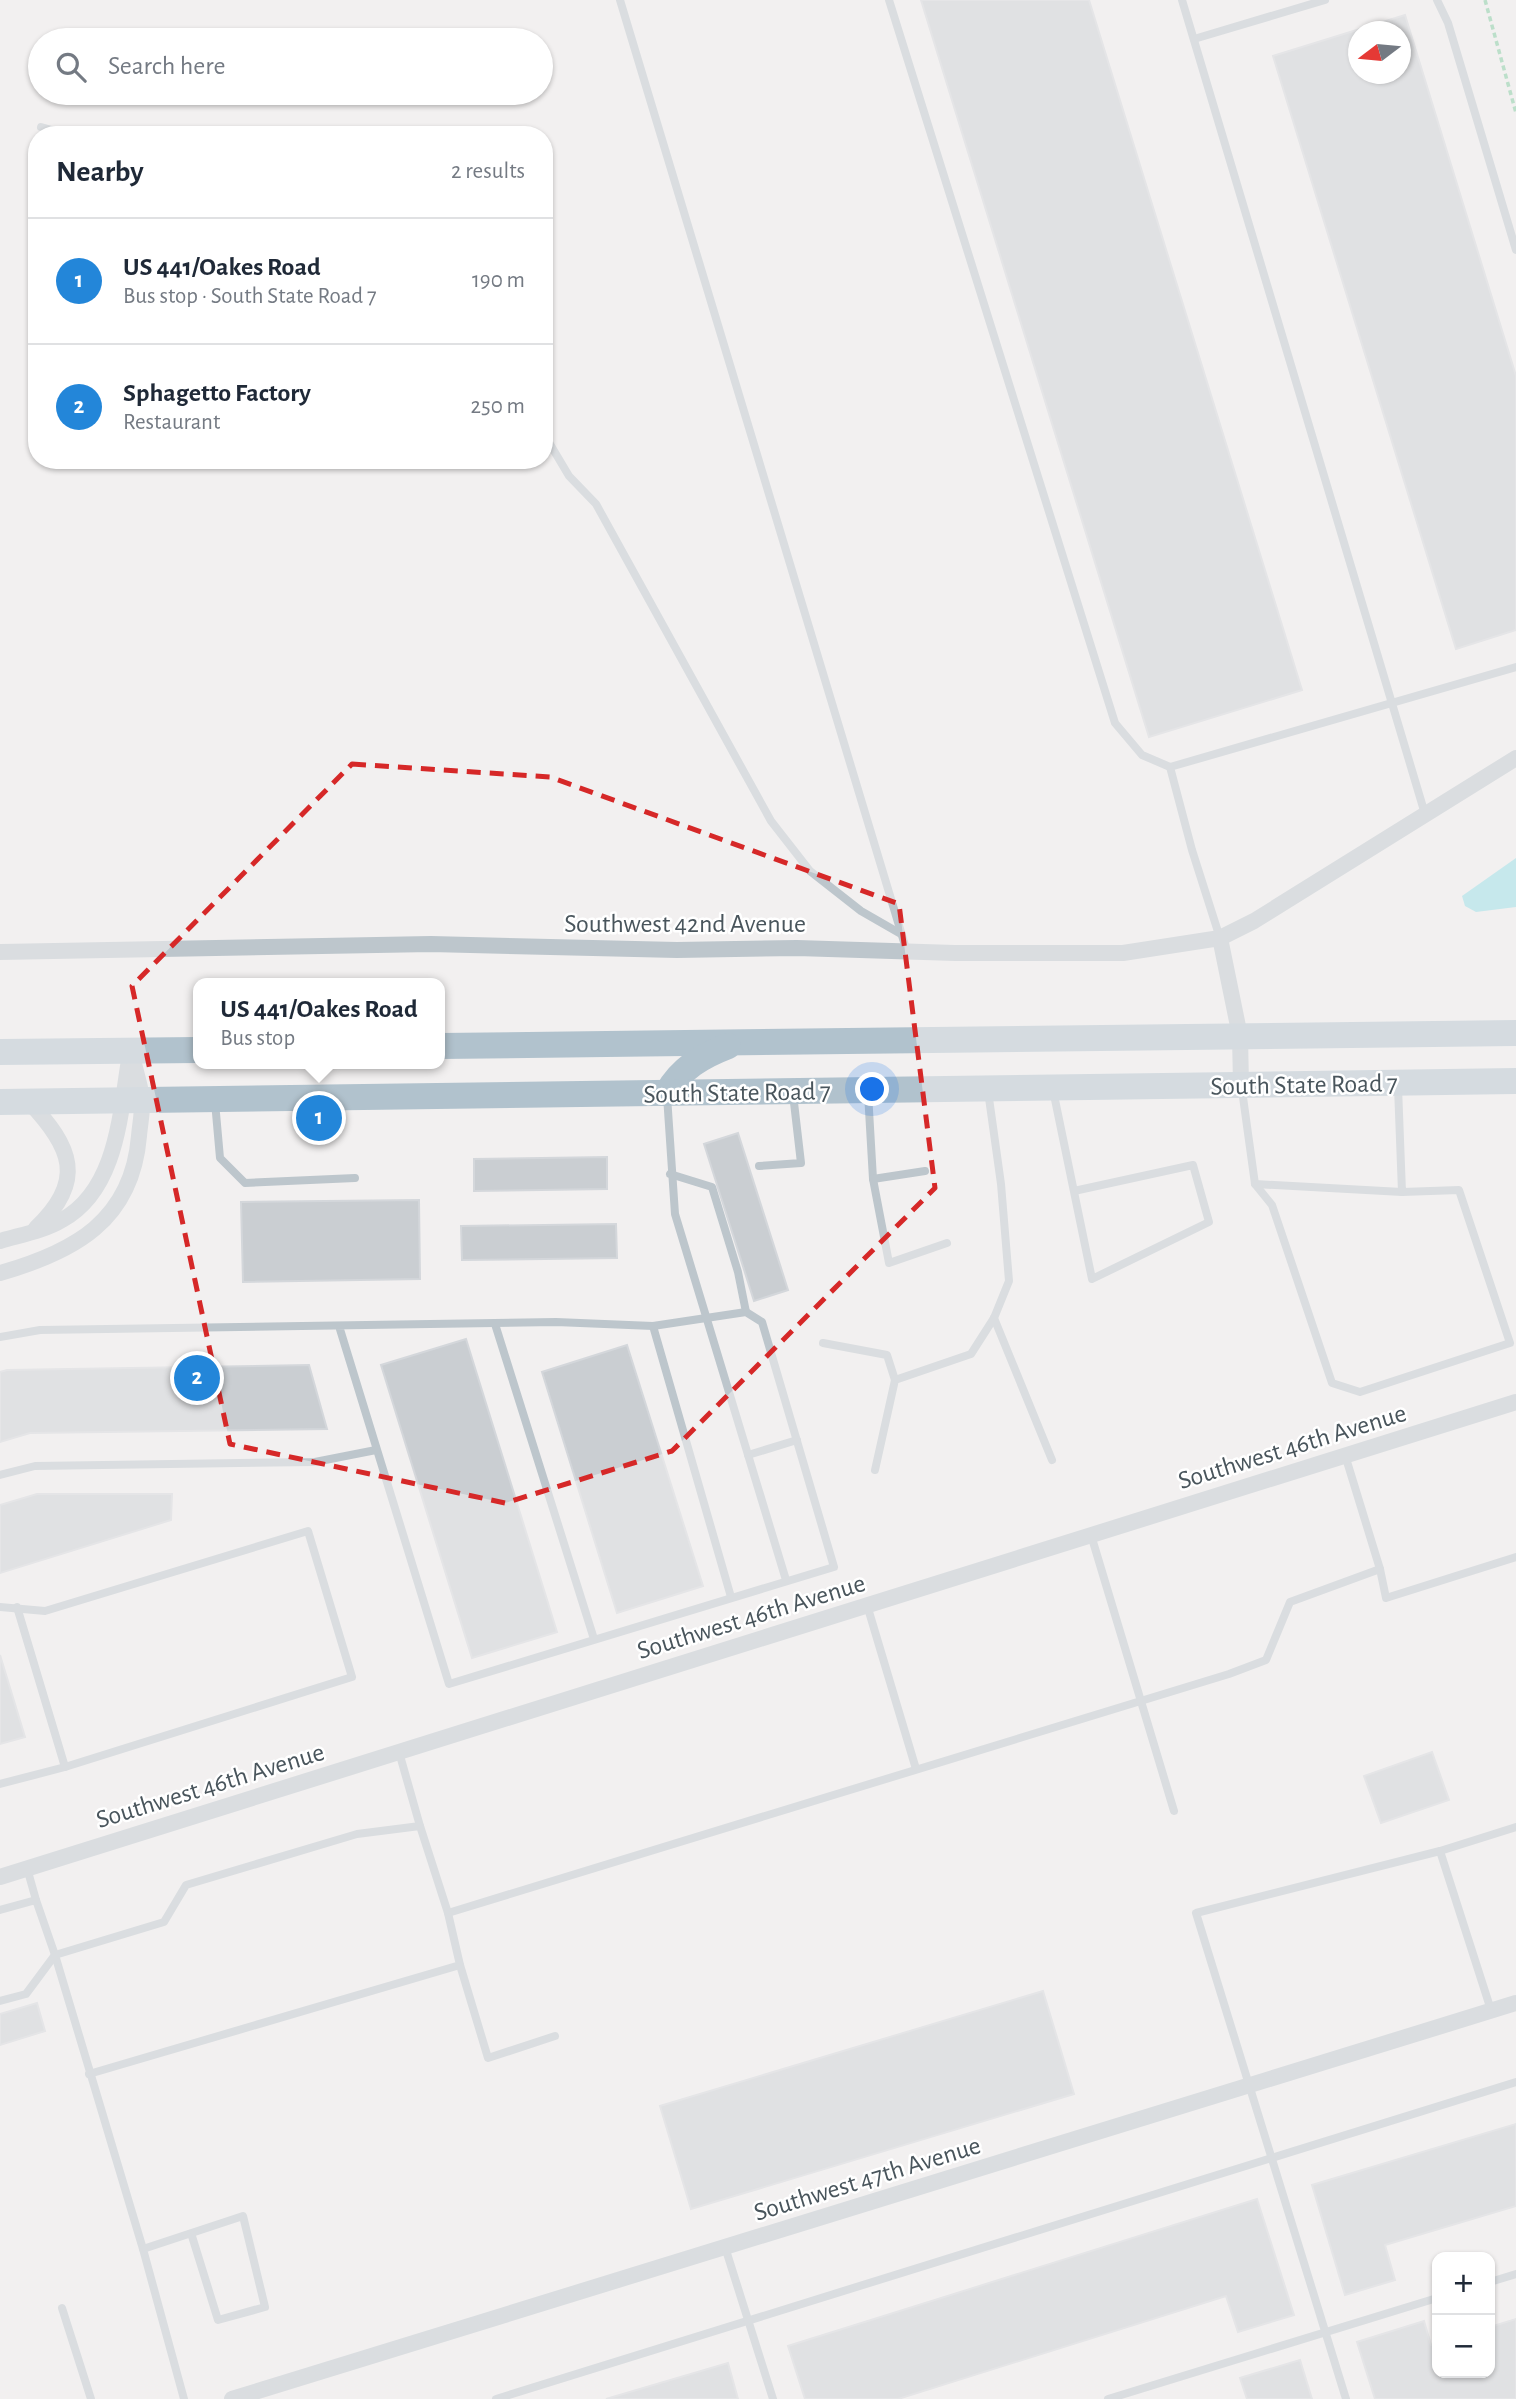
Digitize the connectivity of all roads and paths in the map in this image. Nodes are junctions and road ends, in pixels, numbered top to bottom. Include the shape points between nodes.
1 (620, 0) edge
2 (889, 0) edge
3 (1182, 0) edge
4 (1325, 0) edge
5 (1437, 0) edge
6 (1485, 0) edge
7 (1194, 39) junction
8 (1516, 113) edge
9 (1516, 250) edge
10 (553, 449) edge
11 (1516, 667) edge
12 (1390, 704) junction
13 (1516, 758) edge
14 (1170, 767) junction
15 (1425, 814) junction
16 (901, 934) junction
17 (1220, 938) junction
18 (907, 951) junction
19 (0, 952) edge
20 (1516, 1033) edge
21 (1240, 1036) junction
22 (740, 1042) junction
23 (445, 1046) edge
24 (193, 1050) edge
25 (131, 1051) junction
26 (0, 1052) edge
27 (1516, 1082) edge
28 (1397, 1083) junction
29 (1241, 1085) junction
30 (1052, 1087) junction
31 (988, 1088) junction
32 (868, 1090) junction
33 (793, 1091) junction
34 (667, 1093) junction
35 (215, 1099) junction
36 (132, 1100) junction
37 (0, 1102) edge
38 (29, 1102) junction
39 (759, 1166) dead end
40 (925, 1171) dead end
41 (670, 1174) junction
42 (355, 1178) dead end
43 (873, 1179) junction
44 (1255, 1184) junction
45 (1074, 1191) junction
46 (1402, 1192) junction
47 (32, 1232) junction
48 (0, 1241) edge
49 (947, 1243) dead end
50 (0, 1273) edge
51 (746, 1312) junction
52 (706, 1318) junction
53 (994, 1318) junction
54 (495, 1324) junction
55 (339, 1326) junction
56 (653, 1326) junction
57 (0, 1337) edge
58 (823, 1343) dead end
59 (895, 1380) junction
60 (1516, 1402) edge
61 (797, 1440) junction
62 (376, 1450) junction
63 (748, 1455) junction
64 (1345, 1455) junction
65 (1052, 1460) dead end
66 (875, 1470) dead end
67 (0, 1475) edge
68 (1091, 1535) junction
69 (1516, 1557) edge
70 (1380, 1569) junction
71 (786, 1580) junction
72 (731, 1597) junction
73 (867, 1605) junction
74 (0, 1607) edge
75 (17, 1607) junction
76 (594, 1639) junction
77 (1141, 1701) junction
78 (399, 1752) junction
79 (65, 1767) junction
80 (916, 1769) junction
81 (0, 1784) edge
82 (1174, 1811) dead end
83 (420, 1826) junction
84 (1516, 1827) edge
85 (1440, 1851) junction
86 (27, 1868) junction
87 (0, 1877) edge
88 (36, 1900) junction
89 (0, 1910) edge
90 (448, 1913) junction
91 (55, 1955) junction
92 (460, 1965) junction
93 (0, 2001) edge
94 (1516, 2003) edge
95 (1492, 2011) junction
96 (555, 2036) dead end
97 (89, 2074) junction
98 (1516, 2082) edge
99 (1249, 2086) junction
100 (1271, 2158) junction
101 (191, 2233) junction
102 (725, 2247) junction
103 (143, 2249) junction
104 (1516, 2274) edge
105 (1495, 2280) edge
106 (1432, 2300) edge
107 (62, 2308) dead end
108 (748, 2322) junction
109 (1325, 2332) junction
110 (91, 2399) edge
111 (184, 2399) edge
112 (232, 2399) edge
113 (496, 2399) edge
114 (773, 2399) edge
115 (1108, 2399) edge
116 (1346, 2399) edge

1 - 16 lane
2 - 14 lane via 1115,723 1142,755
3 - 7 lane
4 - 7 lane
5 - 9 lane via 1448,23
6 - 8 path
7 - 12 lane
10 - 16 lane via 569,476 596,504 771,821 810,871 861,911
11 - 12 lane
12 - 14 lane
12 - 15 lane
13 - 15 street, Southwest 42nd Avenue
14 - 17 lane
15 - 17 street, Southwest 42nd Avenue
16 - 18 lane
17 - 18 street, Southwest 42nd Avenue via 1123,953
17 - 21 street
18 - 19 street, Southwest 42nd Avenue via 431,944
20 - 21 main road, South State Road 7
21 - 22 main road, South State Road 7
21 - 29 street
22 - 23 main road, South State Road 7
22 - 34 main road via 690,1065
24 - 25 main road
25 - 26 main road
25 - 36 street
27 - 28 main road, South State Road 7
28 - 29 main road, South State Road 7
28 - 46 lane
29 - 30 main road, South State Road 7
29 - 44 lane
30 - 31 main road, South State Road 7
30 - 45 lane
31 - 32 main road, South State Road 7
31 - 53 lane via 1009,1281
32 - 33 main road, South State Road 7
32 - 43 lane
33 - 34 main road, South State Road 7
33 - 39 lane via 801,1163
34 - 35 main road, South State Road 7
34 - 41 lane
35 - 36 main road, South State Road 7
35 - 42 lane via 220,1157 245,1183
36 - 38 main road, South State Road 7
36 - 47 street via 91,1194 60,1222
36 - 50 street via 138,1157 121,1200 96,1230 59,1255
37 - 38 main road, South State Road 7
38 - 47 street via 61,1142 69,1177 55,1210
40 - 43 lane
41 - 51 lane via 712,1187
41 - 52 lane via 675,1214
43 - 49 lane via 889,1263
44 - 46 lane
44 - 46 lane via 1272,1205 1332,1383 1360,1392 1510,1343 1459,1190
45 - 45 lane via 1092,1279 1209,1222 1192,1165
47 - 48 street
51 - 52 lane
51 - 61 lane via 762,1322
52 - 56 lane
52 - 63 lane
53 - 59 lane via 971,1354
53 - 65 lane
54 - 55 lane
54 - 56 lane
54 - 76 lane
55 - 57 lane via 40,1330
55 - 62 lane
56 - 72 lane
58 - 59 lane via 887,1355
59 - 66 lane
60 - 64 street, Southwest 46th Avenue
61 - 63 lane
61 - 71 lane via 834,1567
62 - 67 lane via 315,1462 35,1466
62 - 76 lane via 449,1684
63 - 71 lane
64 - 68 street, Southwest 46th Avenue
64 - 70 lane
68 - 73 street, Southwest 46th Avenue
68 - 77 lane
69 - 70 lane via 1386,1598
70 - 77 lane via 1290,1602 1266,1660
71 - 72 lane
72 - 76 lane
73 - 78 street, Southwest 46th Avenue
73 - 80 lane
74 - 75 lane
75 - 79 lane
75 - 79 lane via 45,1611 308,1531 352,1677
77 - 80 lane
77 - 82 lane
78 - 83 lane
78 - 86 street, Southwest 46th Avenue
79 - 81 lane
80 - 90 lane
83 - 90 lane
83 - 91 lane via 357,1834 186,1885 164,1922
84 - 85 lane
85 - 95 lane
85 - 99 lane via 1196,1913
86 - 87 street, Southwest 46th Avenue
86 - 88 lane
88 - 89 lane
88 - 91 lane
90 - 92 lane
91 - 93 lane via 26,1994
91 - 97 lane
92 - 96 lane via 488,2058
92 - 97 lane
94 - 95 street, Southwest 47th Avenue
95 - 99 street, Southwest 47th Avenue
97 - 103 lane
98 - 100 lane
99 - 100 lane
99 - 102 street, Southwest 47th Avenue
100 - 108 lane
100 - 109 lane
101 - 101 lane via 243,2216 265,2307 218,2320
101 - 103 lane
102 - 108 lane
102 - 112 street, Southwest 47th Avenue
103 - 111 lane
104 - 105 lane
106 - 109 lane
107 - 110 lane
108 - 113 lane
108 - 114 lane
109 - 115 lane
109 - 116 lane

